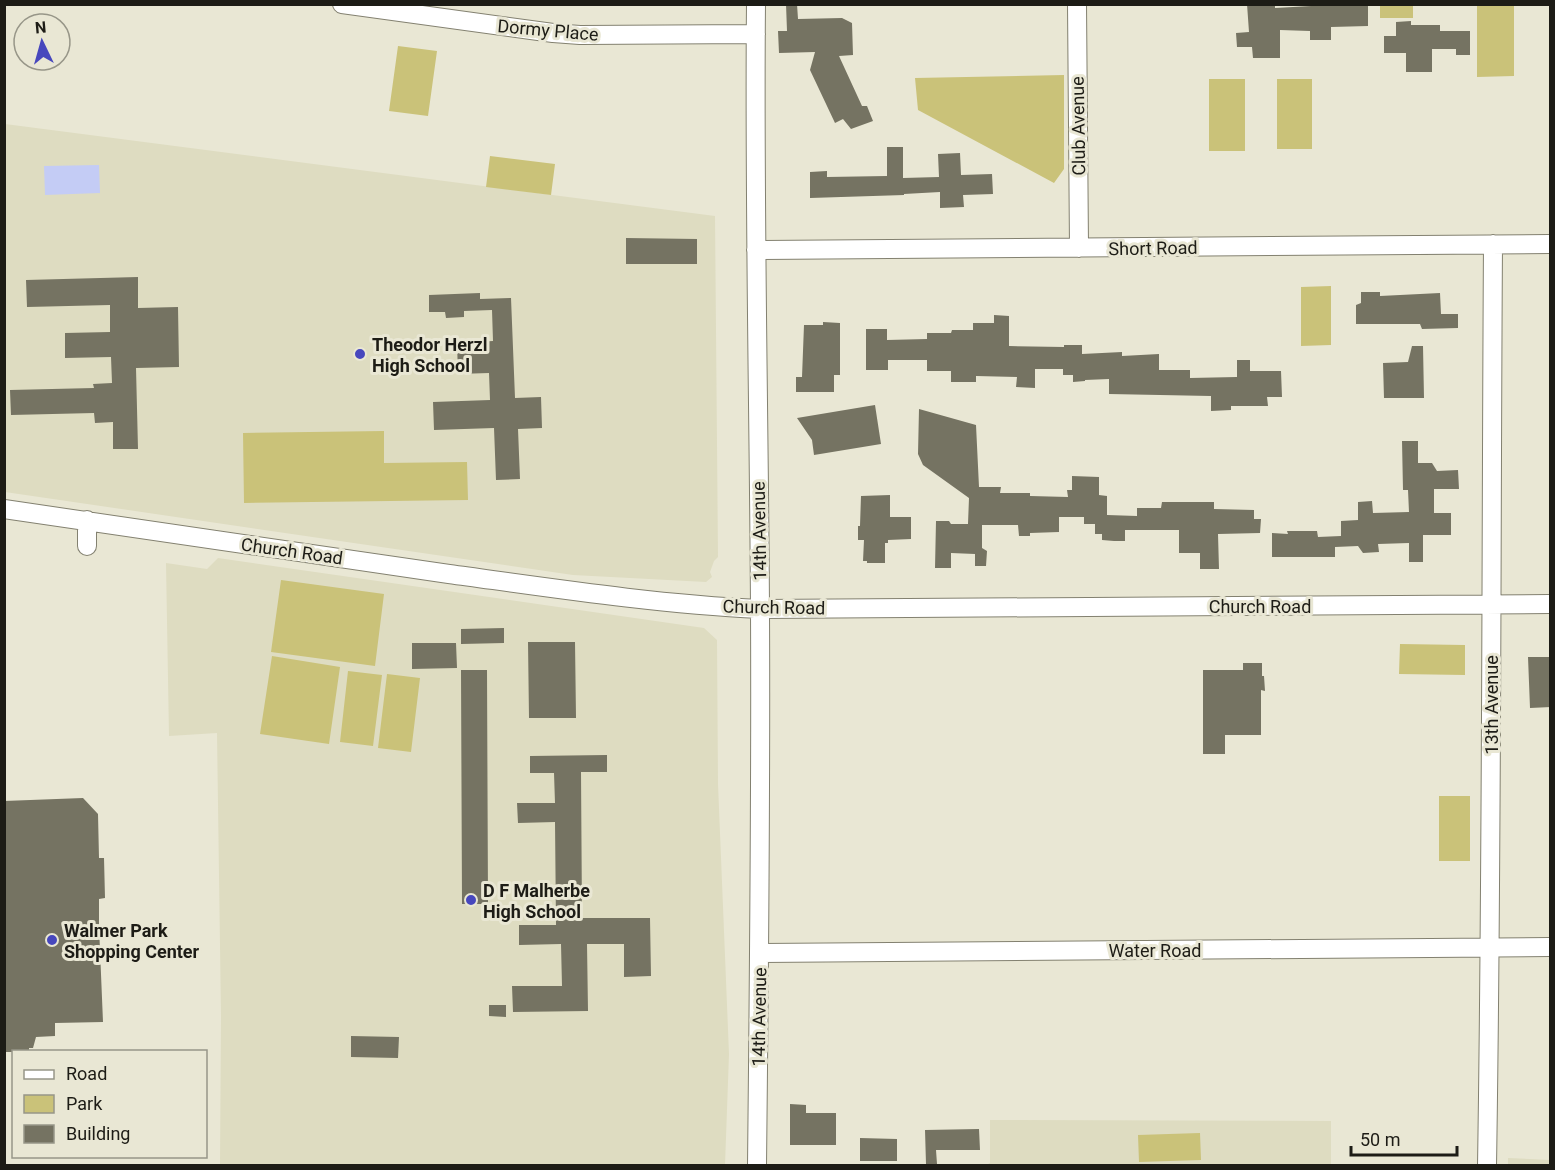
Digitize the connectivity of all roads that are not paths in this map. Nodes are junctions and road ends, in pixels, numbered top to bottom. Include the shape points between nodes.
1 (342, 4) edge
2 (756, 4) edge
3 (1077, 4) edge
4 (756, 34) junction
5 (1493, 244) junction
6 (1551, 244) edge
7 (1079, 248) junction
8 (756, 250) junction
9 (4, 509) edge
10 (87, 520) junction
11 (87, 546) dead end
12 (1551, 604) edge
13 (1491, 605) junction
14 (760, 609) junction
15 (1551, 947) edge
16 (1491, 948) junction
17 (760, 953) junction
18 (758, 1166) edge
19 (1487, 1166) edge

1 - 4 street, Dormy Place via 580,36
2 - 4 street, 14th Avenue
3 - 7 street, Club Avenue
4 - 8 street, 14th Avenue
5 - 6 street, Short Road
5 - 7 street, Short Road
5 - 13 street, 13th Avenue
7 - 8 street, Short Road
8 - 14 street, 14th Avenue
9 - 10 street, Church Road
10 - 11 street
10 - 14 street, Church Road via 629,598
12 - 13 street, Church Road
13 - 14 street, Church Road
13 - 16 street, 13th Avenue
14 - 17 street, 14th Avenue
15 - 16 street, Water Road
16 - 17 street, Water Road
16 - 19 street, 13th Avenue
17 - 18 street, 14th Avenue

